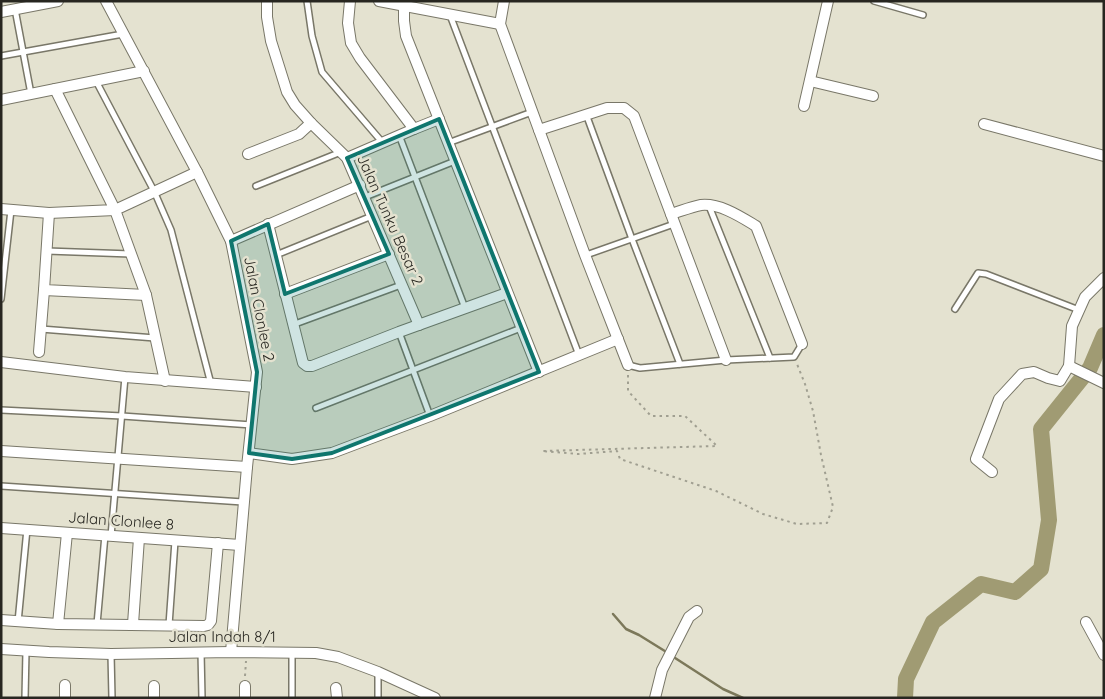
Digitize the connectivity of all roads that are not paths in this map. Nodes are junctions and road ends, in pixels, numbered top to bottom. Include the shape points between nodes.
1 (58, 1) edge
2 (106, 1) edge
3 (267, 1) edge
4 (307, 1) edge
5 (350, 1) edge
6 (379, 1) edge
7 (504, 1) edge
8 (828, 1) edge
9 (874, 1) edge
10 (404, 6) junction
11 (15, 9) junction
12 (1, 12) edge
13 (450, 14) junction
14 (923, 15) dead end
15 (500, 24) junction
16 (123, 34) junction
17 (24, 51) junction
18 (1, 56) edge
19 (144, 71) junction
20 (96, 81) junction
21 (810, 81) junction
22 (55, 89) junction
23 (31, 94) junction
24 (873, 96) dead end
25 (1, 100) edge
26 (804, 106) dead end
27 (532, 111) junction
28 (586, 114) junction
29 (439, 119) junction
30 (311, 123) junction
31 (984, 124) dead end
32 (492, 126) junction
33 (414, 129) junction
34 (539, 130) junction
35 (399, 135) junction
36 (382, 143) junction
37 (448, 143) junction
38 (248, 154) dead end
39 (344, 155) junction
40 (1104, 156) edge
41 (456, 161) junction
42 (197, 172) junction
43 (415, 177) junction
44 (360, 185) junction
45 (256, 186) dead end
46 (154, 191) junction
47 (365, 196) junction
48 (709, 206) junction
49 (6, 209) edge
50 (115, 210) junction
51 (49, 213) junction
52 (373, 216) junction
53 (673, 219) junction
54 (268, 224) junction
55 (632, 239) junction
56 (230, 241) junction
57 (46, 250) junction
58 (132, 254) junction
59 (389, 254) junction
60 (275, 255) junction
61 (585, 255) junction
62 (1104, 278) edge
63 (402, 284) junction
64 (44, 290) junction
65 (508, 293) junction
66 (285, 294) junction
67 (146, 295) junction
68 (1, 299) edge
69 (465, 308) junction
70 (955, 309) dead end
71 (1079, 310) junction
72 (295, 324) junction
73 (419, 325) junction
74 (521, 328) junction
75 (41, 329) junction
76 (398, 332) junction
77 (156, 338) junction
78 (618, 339) junction
79 (802, 344) joint
80 (39, 352) dead end
81 (579, 355) junction
82 (770, 358) junction
83 (726, 360) junction
84 (1, 362) edge
85 (680, 364) junction
86 (628, 365) joint
87 (1069, 366) junction
88 (413, 370) junction
89 (539, 372) junction
90 (125, 377) junction
91 (165, 381) junction
92 (1104, 383) edge
93 (211, 384) junction
94 (256, 387) junction
95 (316, 408) dead end
96 (1, 410) edge
97 (122, 416) junction
98 (430, 416) junction
99 (252, 425) junction
100 (1, 451) edge
101 (248, 453) junction
102 (117, 458) junction
103 (247, 467) junction
104 (992, 472) dead end
105 (1, 486) edge
106 (115, 492) junction
107 (243, 502) junction
108 (1, 528) edge
109 (27, 530) junction
110 (67, 532) junction
111 (108, 536) junction
112 (139, 538) junction
113 (175, 540) junction
114 (218, 544) junction
115 (240, 545) junction
116 (697, 611) dead end
117 (1, 620) edge
118 (18, 622) junction
119 (1086, 622) dead end
120 (58, 624) junction
121 (97, 624) junction
122 (133, 624) junction
123 (169, 625) junction
124 (1, 649) edge
125 (26, 652) junction
126 (201, 652) junction
127 (231, 652) junction
128 (292, 652) junction
129 (111, 654) junction
130 (1104, 655) edge
131 (378, 672) junction
132 (65, 685) dead end
133 (154, 686) dead end
134 (245, 686) road end
135 (432, 697) edge
136 (25, 698) edge
137 (65, 698) edge
138 (112, 698) edge
139 (154, 698) edge
140 (202, 698) edge
141 (245, 698) edge
142 (292, 698) edge
143 (378, 698) edge
144 (655, 698) edge

1 - 11 street
2 - 16 street, Jalan Clonlee 2
3 - 30 street, Jalan Tunku Besar 2 via 271,41 287,92
4 - 36 lane via 322,72
5 - 33 street via 348,23 351,43
6 - 10 street
7 - 15 street
8 - 21 street
9 - 14 lane
10 - 13 street
10 - 29 street via 406,36
11 - 12 street
11 - 17 lane
13 - 15 street
13 - 32 lane
15 - 27 street
16 - 17 lane
16 - 19 street, Jalan Clonlee 2
17 - 18 lane
17 - 23 lane
19 - 20 street
19 - 42 street, Jalan Clonlee 2
20 - 22 street
20 - 46 lane
21 - 24 street
21 - 26 street
22 - 23 street
22 - 50 street
23 - 25 street
27 - 32 lane
27 - 34 street
28 - 34 street
28 - 53 street via 606,108 624,108 634,116
28 - 55 lane
29 - 33 street
29 - 37 street
30 - 38 street via 299,134
30 - 39 street, Jalan Tunku Besar 2
31 - 40 street
32 - 37 lane
32 - 81 lane
33 - 35 street
34 - 61 street
35 - 36 street
35 - 43 lane
36 - 39 street
37 - 41 street
39 - 44 street, Jalan Tunku Besar 2
39 - 45 lane
41 - 43 lane
41 - 65 street
42 - 46 street
42 - 56 street, Jalan Clonlee 2
43 - 47 lane
43 - 69 lane
44 - 47 street, Jalan Tunku Besar 2
44 - 54 street
46 - 50 street
46 - 93 lane via 171,230
47 - 52 street, Jalan Tunku Besar 2
48 - 53 street via 702,205
48 - 79 street via 740,216 756,226
48 - 82 lane
49 - 51 street
49 - 68 lane
50 - 51 street
50 - 58 street
51 - 57 street
52 - 59 street, Jalan Tunku Besar 2
52 - 60 lane
53 - 55 lane
53 - 83 street
54 - 56 street
54 - 60 street
55 - 61 lane
55 - 85 lane
56 - 94 street, Jalan Clonlee 2 via 257,372
57 - 58 lane
57 - 64 street
58 - 67 street
59 - 63 street, Jalan Tunku Besar 2
59 - 66 street
60 - 66 street
61 - 78 street
62 - 71 street via 1085,297
63 - 72 lane
63 - 73 street, Jalan Tunku Besar 2
64 - 67 street
64 - 75 street
65 - 69 street
65 - 74 street
66 - 72 street
67 - 77 street
69 - 73 street
70 - 71 lane via 978,273
71 - 87 street via 1072,326
72 - 76 street via 303,363 307,366
73 - 76 street
74 - 88 lane
74 - 89 street
75 - 77 lane
75 - 80 street
76 - 88 lane
77 - 91 street
78 - 81 street
78 - 86 street
79 - 82 lane via 794,357
81 - 89 street
82 - 83 lane
83 - 85 lane
84 - 90 street
85 - 86 lane via 640,368
87 - 92 street
87 - 104 street via 1060,381 1034,372 1022,374 999,399 976,459
88 - 95 lane
88 - 98 lane
89 - 98 street
90 - 91 street
90 - 97 lane
91 - 93 street
93 - 94 street
94 - 99 street, Jalan Clonlee 2
96 - 97 lane
97 - 99 lane
97 - 102 lane
98 - 101 street via 332,453 292,459
99 - 101 street, Jalan Clonlee 2
100 - 102 street
101 - 103 street, Jalan Clonlee 2
102 - 103 street
102 - 106 lane
103 - 107 street, Jalan Clonlee 2
105 - 106 lane
106 - 107 lane
106 - 111 lane
107 - 115 street, Jalan Clonlee 2
108 - 109 street, Jalan Clonlee 8
109 - 110 street, Jalan Clonlee 8
109 - 118 lane
110 - 111 street, Jalan Clonlee 8
110 - 120 street
111 - 112 street, Jalan Clonlee 8
111 - 121 lane
112 - 113 street, Jalan Clonlee 8
112 - 122 street
113 - 114 street, Jalan Clonlee 8
113 - 123 lane
114 - 115 street, Jalan Clonlee 8
114 - 123 street via 211,622 208,625
115 - 127 street, Jalan Clonlee 2
116 - 144 street via 689,617 662,670
117 - 118 street
118 - 120 street
119 - 130 street
120 - 121 street
121 - 122 street
122 - 123 street
124 - 125 street, Jalan Indah 8/1
125 - 129 street, Jalan Indah 8/1
125 - 136 lane
126 - 127 street, Jalan Indah 8/1
126 - 129 street, Jalan Indah 8/1
126 - 140 lane
127 - 128 street, Jalan Indah 8/1
128 - 131 street, Jalan Indah 8/1 via 338,657
128 - 142 lane
129 - 138 lane
131 - 135 street, Jalan Indah 8/1
131 - 143 lane
132 - 137 street
133 - 139 street
134 - 141 street

